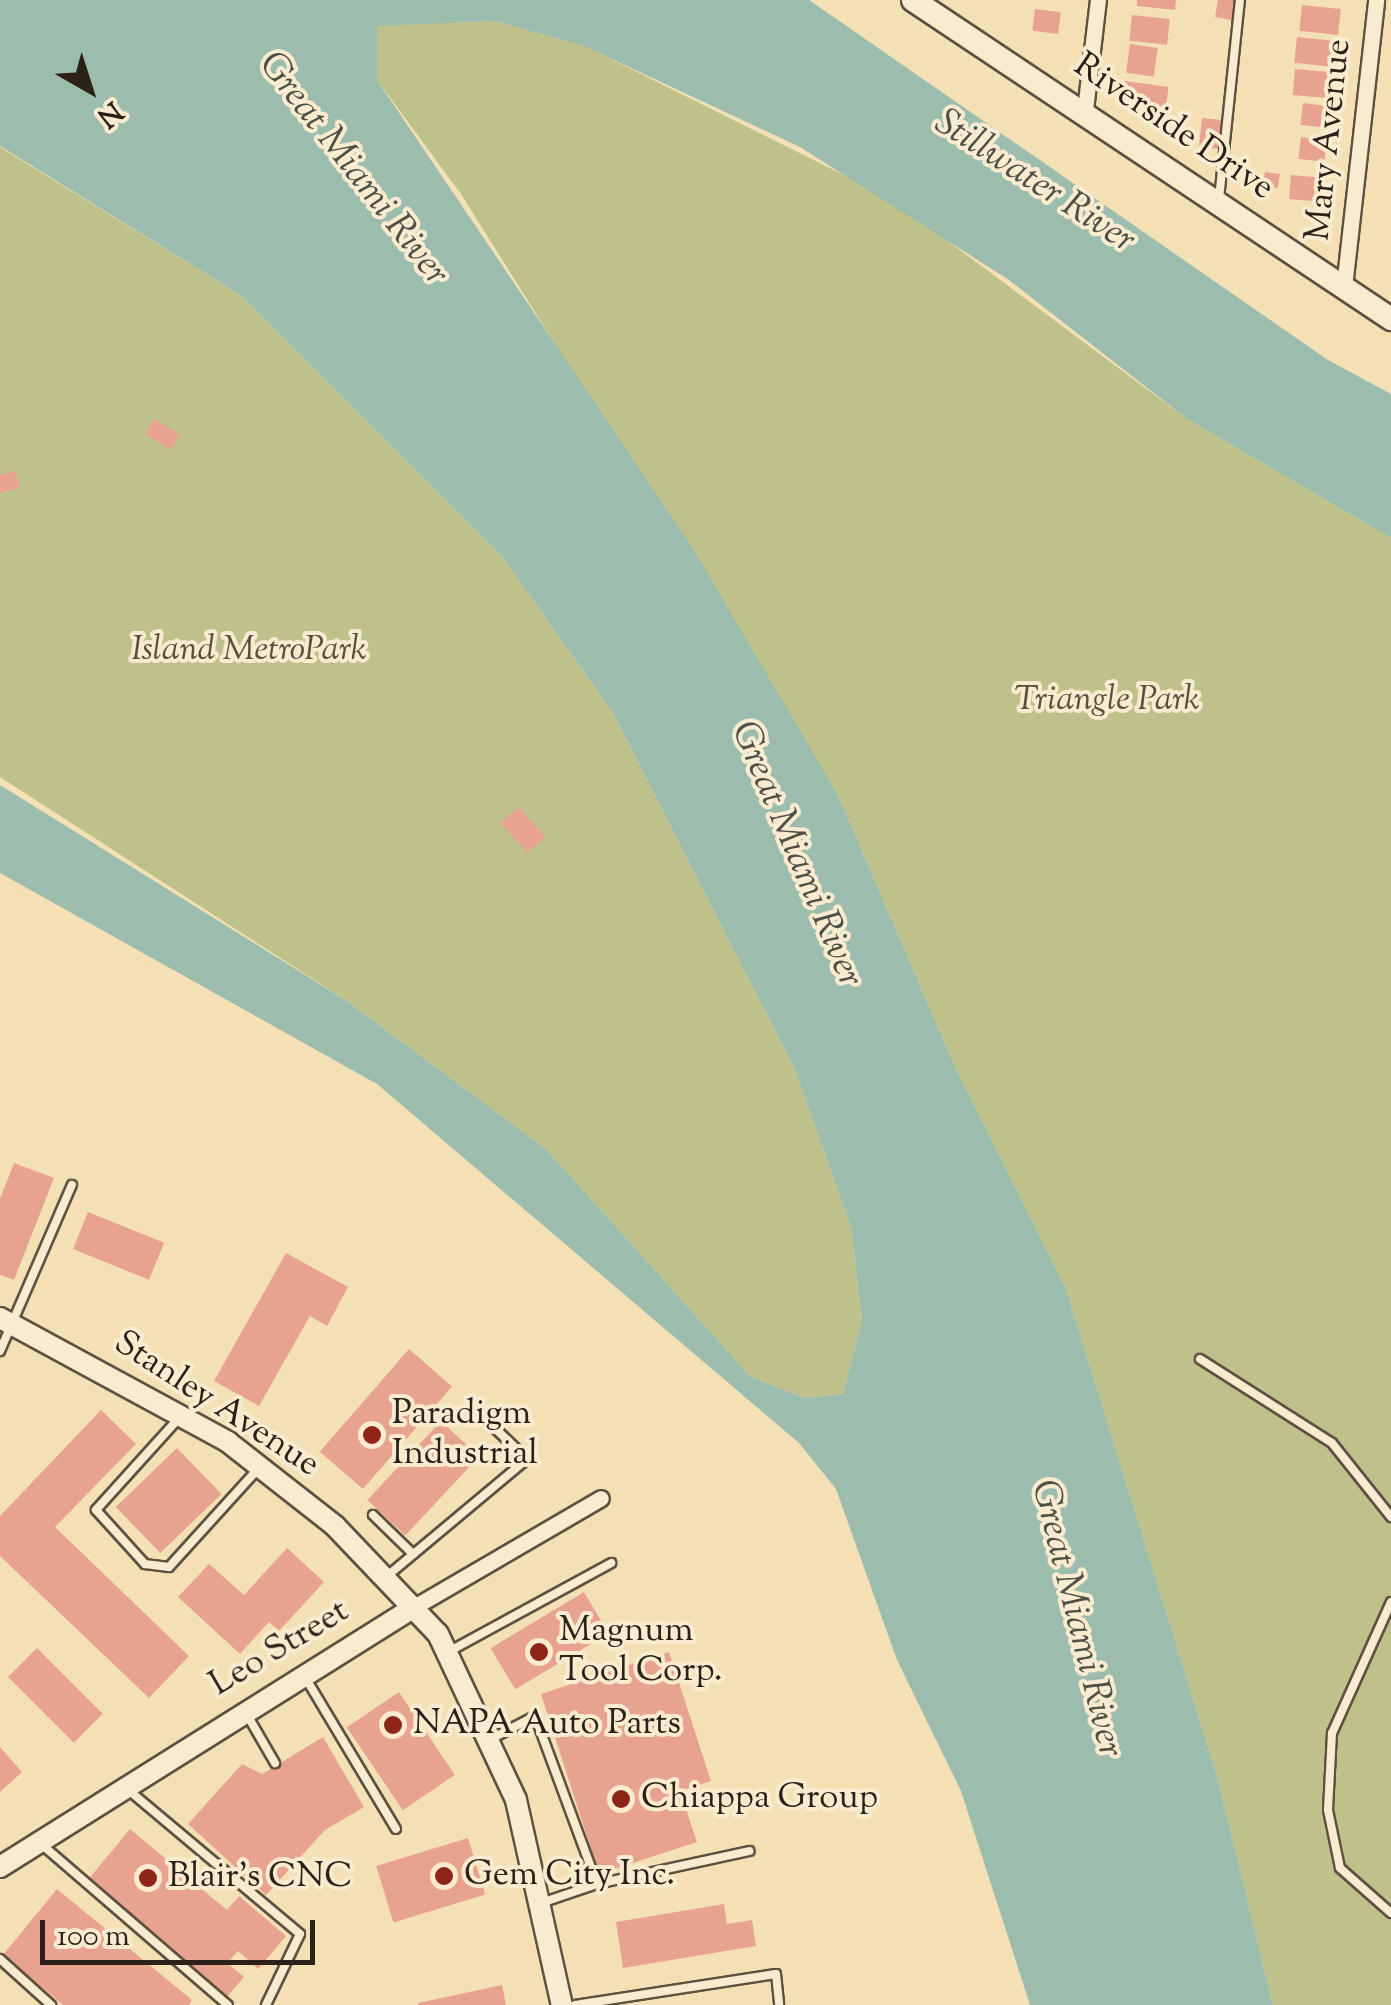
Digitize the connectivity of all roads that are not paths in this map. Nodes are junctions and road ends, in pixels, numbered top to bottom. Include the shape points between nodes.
1 (912, 0) edge
2 (1098, 0) edge
3 (1240, 0) edge
4 (1376, 0) edge
5 (1371, 46) junction
6 (1391, 49) edge
7 (1085, 110) junction
8 (1219, 200) junction
9 (1344, 287) junction
10 (1391, 319) edge
11 (72, 1185) dead end
12 (6, 1321) edge
13 (0, 1351) edge
14 (1200, 1359) dead end
15 (477, 1411) dead end
16 (183, 1414) junction
17 (260, 1466) junction
18 (601, 1498) dead end
19 (373, 1515) dead end
20 (1391, 1517) edge
21 (414, 1554) junction
22 (610, 1563) dead end
23 (386, 1577) junction
24 (1391, 1602) edge
25 (414, 1607) junction
26 (448, 1652) junction
27 (303, 1673) junction
28 (243, 1709) junction
29 (491, 1739) junction
30 (275, 1763) dead end
31 (122, 1784) junction
32 (396, 1829) dead end
33 (37, 1840) junction
34 (749, 1851) dead end
35 (0, 1867) edge
36 (597, 1884) junction
37 (544, 1902) junction
38 (1391, 1913) edge
39 (0, 1958) edge
40 (51, 2005) edge
41 (228, 2005) edge
42 (266, 2005) edge
43 (562, 2005) edge
44 (575, 2005) edge
45 (778, 2005) edge

1 - 7 main road, Riverside Drive
2 - 7 street
3 - 8 lane
4 - 5 street, Mary Avenue
5 - 6 street
5 - 9 street, Mary Avenue
7 - 8 main road, Riverside Drive
8 - 9 main road, Riverside Drive
9 - 10 main road, Riverside Drive
11 - 12 lane
12 - 13 lane
12 - 16 street, Stanley Avenue
14 - 20 lane via 1332,1443
15 - 21 lane via 527,1458
16 - 17 street, Stanley Avenue
16 - 17 lane via 96,1510 145,1564 169,1567
17 - 23 street, Stanley Avenue
18 - 25 street, Leo Street
19 - 21 lane
21 - 23 lane
22 - 26 lane
23 - 25 street, Stanley Avenue
24 - 38 lane via 1332,1733 1328,1810 1340,1868
25 - 26 street, Stanley Avenue
25 - 27 street, Leo Street
26 - 29 street, Stanley Avenue
27 - 28 street, Leo Street
27 - 32 lane
28 - 30 lane
28 - 31 street, Leo Street
29 - 36 lane via 534,1716
29 - 37 street, Stanley Avenue
31 - 33 street, Leo Street
31 - 42 lane via 300,1934
33 - 35 street, Leo Street
33 - 41 lane via 76,1882
34 - 36 lane
36 - 37 lane
37 - 43 street, Stanley Avenue
39 - 40 lane
44 - 45 lane via 776,1974

